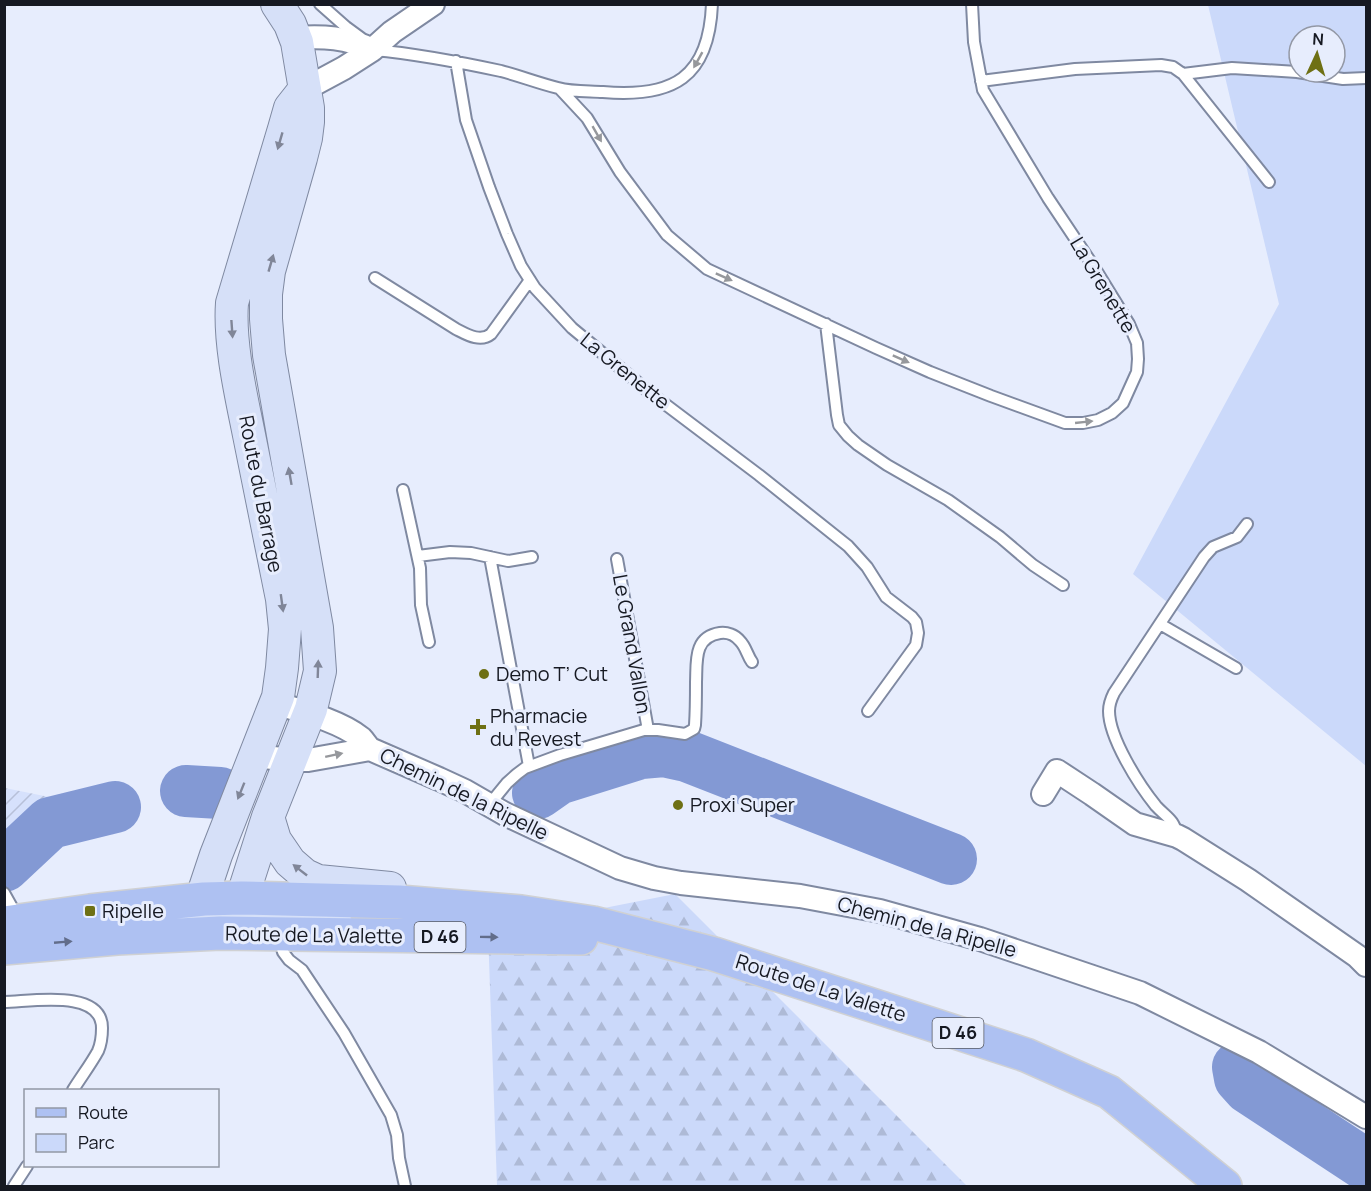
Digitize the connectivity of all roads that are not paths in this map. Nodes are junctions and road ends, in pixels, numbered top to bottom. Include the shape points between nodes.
1 (277, 4) edge
2 (320, 4) edge
3 (433, 4) edge
4 (712, 4) edge
5 (972, 4) edge
6 (295, 38) junction
7 (372, 50) junction
8 (456, 61) junction
9 (1183, 74) junction
10 (1366, 78) edge
11 (981, 81) junction
12 (304, 89) junction
13 (560, 89) junction
14 (1269, 182) dead end
15 (375, 278) dead end
16 (530, 280) junction
17 (825, 324) junction
18 (404, 490) dead end
19 (1247, 524) dead end
20 (418, 556) junction
21 (490, 557) junction
22 (532, 557) dead end
23 (617, 559) dead end
24 (1063, 585) dead end
25 (1160, 624) junction
26 (429, 642) dead end
27 (752, 662) dead end
28 (1236, 668) dead end
29 (275, 703) junction
30 (868, 711) dead end
31 (309, 714) junction
32 (648, 730) junction
33 (370, 750) junction
34 (255, 756) junction
35 (291, 760) junction
36 (529, 766) junction
37 (1043, 794) dead end
38 (489, 805) junction
39 (268, 818) junction
40 (1177, 836) junction
41 (222, 903) junction
42 (521, 912) junction
43 (8, 921) edge
44 (278, 934) junction
45 (416, 936) junction
46 (117, 938) junction
47 (661, 939) junction
48 (1366, 965) edge
49 (4, 1002) edge
50 (74, 1089) edge
51 (1366, 1117) edge
52 (26, 1167) edge
53 (14, 1186) edge
54 (405, 1186) edge
55 (1225, 1186) edge

1 - 6 street, Route du Barrage
2 - 7 lane
3 - 7 street
4 -> 13 lane, La Grenette via 700,59 684,78 645,93
5 - 11 lane, La Grenette
6 - 7 street, La Grenette via 345,39
6 - 12 street, Route du Barrage
7 - 8 lane, La Grenette
7 - 12 street
8 - 13 lane, La Grenette
8 - 16 lane, La Grenette via 470,131 507,234
9 - 10 lane via 1232,68
9 - 11 lane via 1161,65 1075,69
9 - 14 lane
17 -> 11 lane, La Grenette via 930,372 1065,423 1098,420 1123,403 1137,372 1137,343 1129,324 1048,198
12 -> 29 street, Route du Barrage via 291,108 284,129 231,315 242,398 282,599 285,629
31 -> 12 street, Route du Barrage via 320,671 316,628 266,319 268,271 306,138 308,108
13 -> 17 lane, La Grenette via 587,118 667,236 707,269
15 - 16 lane via 456,329 480,338 491,334
16 - 30 lane, La Grenette via 572,328 848,546 886,597 916,622 916,645
17 - 24 lane via 837,416 848,436 887,465 948,500
18 - 20 lane
19 - 25 lane via 1237,537 1213,547 1204,557
20 - 21 lane via 450,552
20 - 26 lane via 421,605
21 - 22 lane via 514,561
21 - 36 lane
23 - 32 lane, Le Grand Vallon
25 - 28 lane
25 - 40 lane via 1114,693 1109,713 1123,756 1153,802 1173,822
27 - 32 lane via 741,641 733,636 726,633 708,637 697,654 694,729 685,734
29 - 31 street, Chemin de la Ripelle
29 - 34 street, Route du Barrage
31 - 33 street, Chemin de la Ripelle via 361,738
31 - 35 street, Route du Barrage
32 - 36 lane
35 -> 33 street, Chemin de la Ripelle
33 - 38 street, Chemin de la Ripelle
34 - 35 street, Chemin de la Ripelle
34 -> 41 street, Route du Barrage via 204,891
35 - 39 street, Route du Barrage
36 - 38 lane via 512,778
37 - 40 street via 1057,771 1135,824
38 - 51 street, Chemin de la Ripelle via 620,868 654,878 800,896 880,911 1113,983 1259,1053
39 - 41 street, Route du Barrage
42 -> 39 street via 400,889 318,881 290,862 275,840
40 - 48 street via 1248,880
41 - 42 main road, Route de La Valette / D 46 via 399,902
41 - 43 main road, Route de La Valette / D 46 via 90,910
41 - 45 street via 231,915 344,922
41 - 46 street via 154,922
42 - 47 main road, Route de La Valette / D 46
43 -> 46 main road, Route de La Valette / D 46
44 - 45 main road, Route de La Valette / D 46
44 - 46 main road, Route de La Valette / D 46
44 - 54 lane via 283,952 302,970 321,998 391,1115
45 -> 47 main road, Route de La Valette / D 46
47 - 55 main road, Route de La Valette / D 46 via 1026,1054 1109,1092
49 - 50 lane via 66,1000 83,1003 97,1012 102,1025 101,1043
52 - 53 lane

